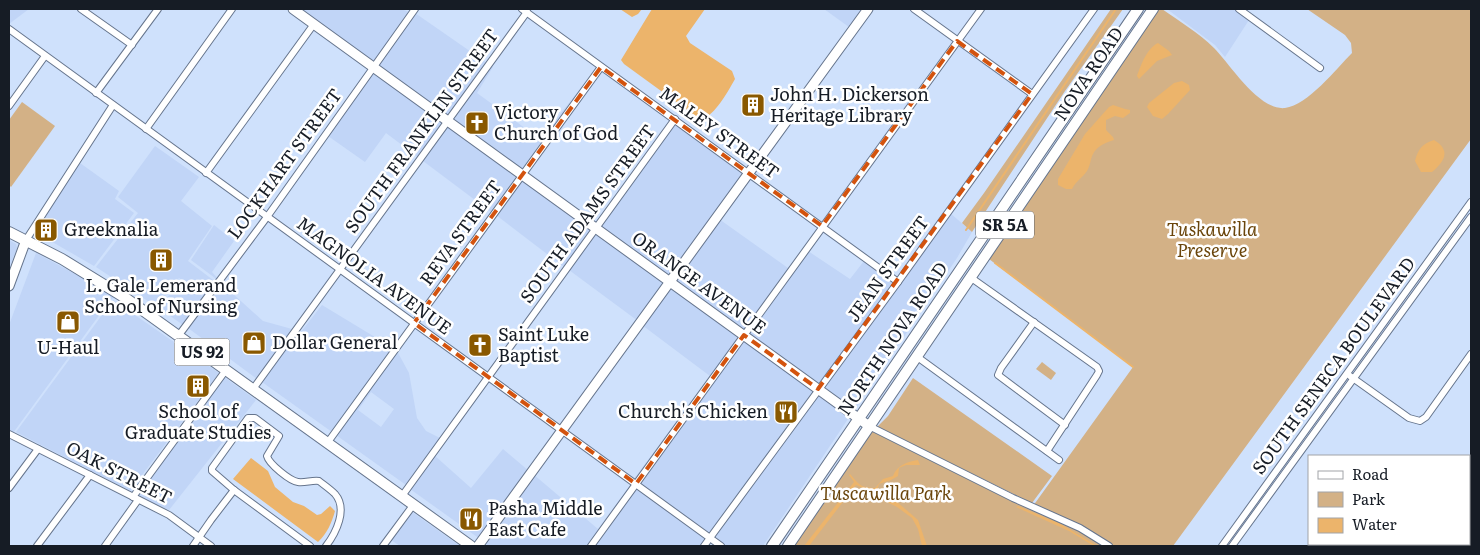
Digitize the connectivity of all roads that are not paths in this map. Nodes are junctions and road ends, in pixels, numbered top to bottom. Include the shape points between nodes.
1 (81, 9) edge
2 (158, 9) edge
3 (232, 9) edge
4 (293, 9) edge
5 (414, 9) edge
6 (868, 9) edge
7 (914, 9) edge
8 (981, 9) edge
9 (1094, 9) edge
10 (1138, 9) edge
11 (1153, 9) edge
12 (1239, 9) edge
13 (524, 11) edge
14 (314, 24) junction
15 (9, 30) edge
16 (957, 40) junction
17 (132, 45) junction
18 (45, 56) junction
19 (1103, 59) junction
20 (374, 67) junction
21 (602, 67) junction
22 (1320, 68) dead end
23 (1092, 75) junction
24 (1102, 83) junction
25 (96, 93) junction
26 (1032, 94) junction
27 (1090, 100) junction
28 (113, 105) junction
29 (9, 106) edge
30 (675, 119) junction
31 (448, 121) junction
32 (146, 129) junction
33 (1041, 150) joint
34 (1051, 158) joint
35 (206, 173) junction
36 (750, 173) junction
37 (522, 174) junction
38 (1471, 202) edge
39 (1462, 215) junction
40 (267, 217) junction
41 (1471, 220) edge
42 (822, 226) junction
43 (596, 228) junction
44 (9, 232) edge
45 (26, 240) junction
46 (969, 255) junction
47 (340, 270) junction
48 (958, 272) junction
49 (970, 277) junction
50 (670, 282) junction
51 (898, 282) junction
52 (9, 286) edge
53 (959, 293) junction
54 (1406, 293) junction
55 (1412, 298) junction
56 (1034, 322) junction
57 (414, 323) junction
58 (179, 335) junction
59 (744, 335) junction
60 (1471, 354) edge
61 (916, 356) junction
62 (226, 370) junction
63 (1347, 374) junction
64 (488, 377) junction
65 (1353, 378) junction
66 (253, 389) junction
67 (818, 389) junction
68 (859, 418) junction
69 (1065, 425) junction
70 (869, 426) junction
71 (562, 430) junction
72 (9, 434) edge
73 (328, 442) junction
74 (1297, 443) junction
75 (1303, 448) junction
76 (38, 449) junction
77 (1047, 451) junction
78 (1059, 460) dead end
79 (90, 475) junction
80 (636, 484) junction
81 (9, 488) edge
82 (234, 490) junction
83 (402, 496) junction
84 (135, 499) junction
85 (414, 504) junction
86 (1238, 524) junction
87 (1245, 528) junction
88 (200, 538) junction
89 (710, 538) junction
90 (37, 546) edge
91 (105, 546) edge
92 (193, 546) edge
93 (211, 546) edge
94 (310, 546) edge
95 (326, 546) edge
96 (383, 546) edge
97 (471, 546) edge
98 (478, 546) edge
99 (591, 546) edge
100 (704, 546) edge
101 (721, 546) edge
102 (772, 546) edge
103 (788, 546) edge
104 (1108, 546) edge
105 (1222, 546) edge
106 (1232, 546) edge

1 - 17 street
2 - 17 street
3 - 32 street
4 - 14 street, ORANGE AVENUE
5 - 20 street, LOCKHART STREET
6 - 36 street
7 - 16 street
8 - 16 street
9 - 26 street, JEAN STREET
10 - 19 main road, NOVA ROAD / SR 5A
11 - 24 main road, NOVA ROAD / SR 5A
12 - 22 street
13 - 21 street, MALEY STREET
13 - 31 street, SOUTH FRANKLIN STREET
14 - 20 street, ORANGE AVENUE
14 - 35 street
15 - 18 street, MAGNOLIA AVENUE
16 - 26 street
16 - 42 street
17 - 25 street
18 - 25 street, MAGNOLIA AVENUE
18 - 29 street
19 - 23 main road, NOVA ROAD / SR 5A
19 - 24 main road
20 - 31 street, ORANGE AVENUE
20 - 40 street, LOCKHART STREET
21 - 30 street, MALEY STREET
21 - 37 street, REVA STREET
23 - 27 main road via 1094,83
23 - 33 main road, NOVA ROAD / SR 5A
24 - 27 main road, NOVA ROAD / SR 5A
25 - 28 street, MAGNOLIA AVENUE
26 - 51 street, JEAN STREET
27 - 34 main road, NOVA ROAD / SR 5A
28 - 32 street, MAGNOLIA AVENUE
28 - 45 street
30 - 36 street, MALEY STREET
30 - 43 street, SOUTH ADAMS STREET
31 - 37 street, ORANGE AVENUE
31 - 47 street, SOUTH FRANKLIN STREET
32 - 35 street, MAGNOLIA AVENUE
33 - 46 main road, NORTH NOVA ROAD / SR 5A
34 - 49 main road, NORTH NOVA ROAD / SR 5A
35 - 40 street, MAGNOLIA AVENUE
36 - 42 street, MALEY STREET
36 - 50 street
37 - 43 street, ORANGE AVENUE
37 - 57 street, REVA STREET
38 - 39 street, SOUTH SENECA BOULEVARD
39 - 41 street
39 - 54 street, SOUTH SENECA BOULEVARD
40 - 47 street, MAGNOLIA AVENUE
40 - 58 street, LOCKHART STREET
41 - 55 street, SOUTH SENECA BOULEVARD
42 - 51 street, MALEY STREET
42 - 59 street
43 - 50 street, ORANGE AVENUE
43 - 64 street, SOUTH ADAMS STREET
44 - 45 main road, US 92
45 - 52 street
45 - 58 main road, US 92 via 106,285
46 - 48 main road, NORTH NOVA ROAD / SR 5A
46 - 49 main road
47 - 57 street, MAGNOLIA AVENUE
47 - 66 street, SOUTH FRANKLIN STREET
48 - 53 main road
48 - 68 main road, NORTH NOVA ROAD / SR 5A
49 - 53 main road, NORTH NOVA ROAD / SR 5A
49 - 56 street
50 - 59 street, ORANGE AVENUE
50 - 71 street
51 - 67 street, JEAN STREET
53 - 61 main road, NORTH NOVA ROAD / SR 5A
54 - 55 street
54 - 63 street, SOUTH SENECA BOULEVARD
55 - 65 street, SOUTH SENECA BOULEVARD
56 - 69 street via 1099,371
56 - 69 street via 998,374
57 - 64 street, MAGNOLIA AVENUE
57 - 73 street, REVA STREET
58 - 62 main road, US 92
59 - 67 street, ORANGE AVENUE
59 - 80 street
60 - 65 street via 1420,421 1409,418
61 - 70 main road, NORTH NOVA ROAD / SR 5A
61 - 77 street
62 - 66 main road, US 92
62 - 84 street
63 - 65 street
63 - 74 street, SOUTH SENECA BOULEVARD
64 - 71 street, MAGNOLIA AVENUE
64 - 83 street, SOUTH ADAMS STREET
65 - 75 street, SOUTH SENECA BOULEVARD
66 - 73 main road, US 92
67 - 68 street, ORANGE AVENUE
67 - 89 street, JEAN STREET
68 - 70 street, ORANGE AVENUE
68 - 102 main road, NORTH NOVA ROAD / SR 5A
69 - 77 street
70 - 103 main road, NORTH NOVA ROAD / SR 5A
70 - 104 street, ORANGE AVENUE via 1080,528
71 - 80 street, MAGNOLIA AVENUE
71 - 98 street
72 - 76 street, OAK STREET
73 - 83 main road, US 92
74 - 75 street
74 - 86 street, SOUTH SENECA BOULEVARD
75 - 87 street, SOUTH SENECA BOULEVARD
76 - 79 street, OAK STREET
76 - 81 street
77 - 78 street
79 - 84 street, OAK STREET
79 - 90 street
80 - 89 street, MAGNOLIA AVENUE
80 - 99 street
82 - 88 street
82 - 94 street
82 - 95 street via 212,468 248,418 252,417 279,436 267,456 268,461 296,482 314,480 327,486 338,498 341,513
83 - 85 main road, US 92
84 - 88 street, OAK STREET via 169,515
84 - 91 street
85 - 96 street
85 - 97 main road, US 92
86 - 87 street
86 - 105 street, SOUTH SENECA BOULEVARD
87 - 106 street, SOUTH SENECA BOULEVARD
88 - 92 street
88 - 93 street, OAK STREET
89 - 100 street, JEAN STREET
89 - 101 street, MAGNOLIA AVENUE

